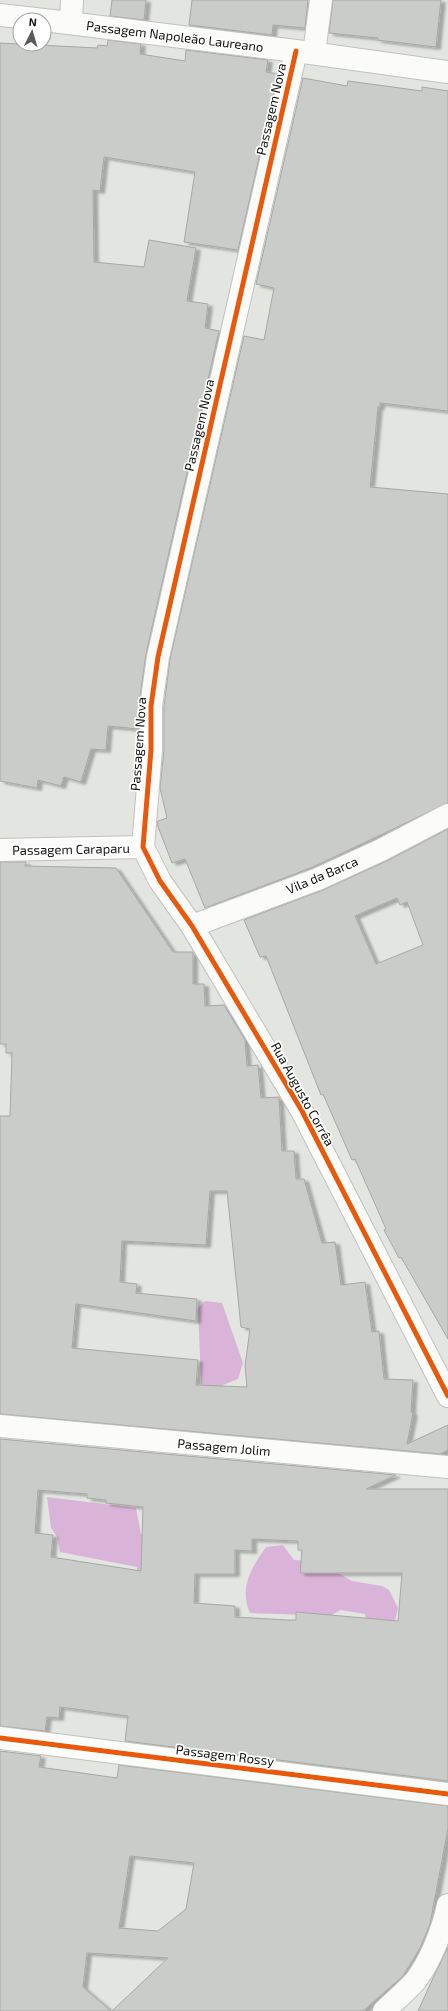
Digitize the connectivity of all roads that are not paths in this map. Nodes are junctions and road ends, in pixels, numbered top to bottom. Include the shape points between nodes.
1 (72, 0) edge
2 (321, 0) edge
3 (0, 15) edge
4 (12, 16) edge
5 (52, 21) edge
6 (71, 23) junction
7 (305, 52) junction
8 (448, 72) edge
9 (448, 815) edge
10 (143, 848) junction
11 (0, 850) edge
12 (192, 926) junction
13 (448, 1396) edge
14 (0, 1426) edge
15 (448, 1467) edge
16 (0, 1738) edge
17 (448, 1794) edge
18 (448, 1906) edge
19 (384, 2011) edge

1 - 6 street
2 - 7 street, Passagem Nova
3 - 4 street, Passagem Napoleão Laureano
5 - 6 street, Passagem Napoleão Laureano
6 - 7 street, Passagem Napoleão Laureano
7 - 8 street, Passagem Napoleão Laureano
7 - 10 street, Passagem Nova via 158,657 151,706 151,750
9 - 12 street, Vila da Barca via 318,879
10 - 11 street, Passagem Caraparu
10 - 12 street, Rua Augusto Corrêa via 160,881
12 - 13 street, Rua Augusto Corrêa via 302,1111
14 - 15 street, Passagem Jolim
16 - 17 street, Passagem Rossy
18 - 19 street via 445,1921 416,1980

